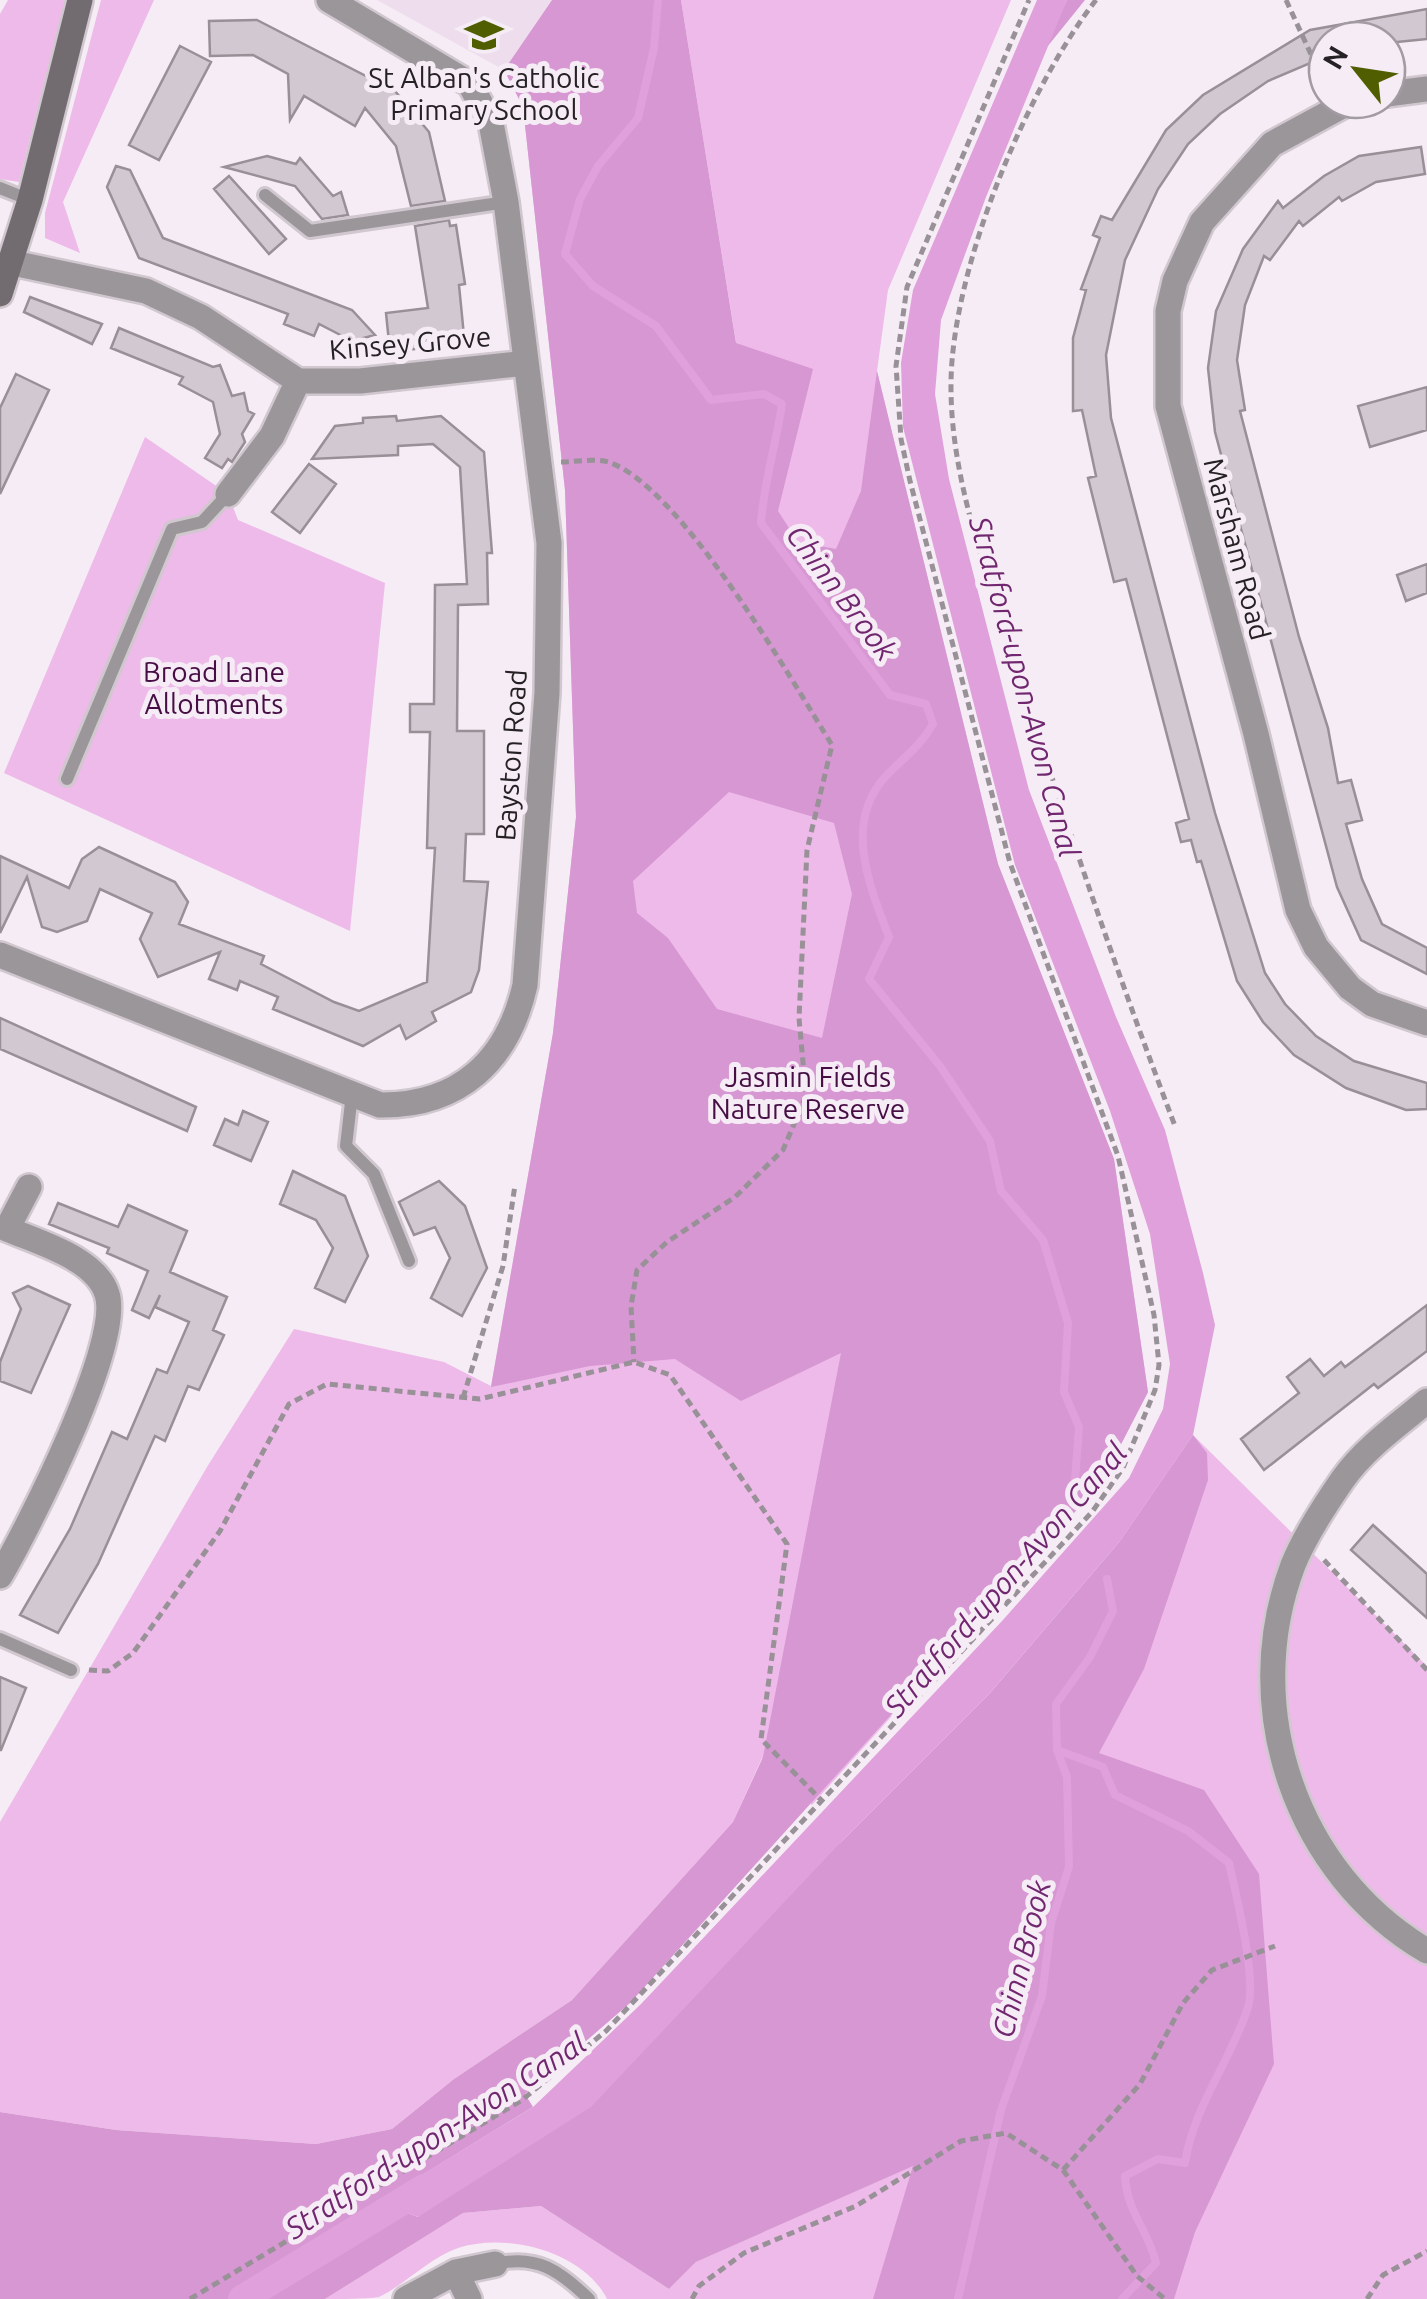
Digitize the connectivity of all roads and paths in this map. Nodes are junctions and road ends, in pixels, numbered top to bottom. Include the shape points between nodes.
1 (80, 0) edge
2 (329, 0) edge
3 (1028, 0) edge
4 (1096, 0) edge
5 (1286, 0) edge
6 (1307, 46) edge
7 (1316, 120) edge
8 (0, 188) edge
9 (265, 195) dead end
10 (30, 200) junction
11 (506, 202) junction
12 (13, 263) junction
13 (0, 294) edge
14 (526, 363) junction
15 (298, 382) junction
16 (538, 462) junction
17 (228, 494) joint
18 (67, 780) dead end
19 (0, 955) edge
20 (1427, 1023) edge
21 (352, 1094) junction
22 (1175, 1126) dead end
23 (516, 1186) dead end
24 (29, 1187) dead end
25 (4, 1228) edge
26 (409, 1261) dead end
27 (634, 1362) junction
28 (463, 1398) junction
29 (1427, 1401) edge
30 (10, 1536) edge
31 (1305, 1539) junction
32 (0, 1576) edge
33 (0, 1639) edge
34 (71, 1670) joint
35 (1427, 1670) edge
36 (822, 1801) junction
37 (1274, 1946) dead end
38 (1427, 1951) edge
39 (1063, 2170) junction
40 (1427, 2251) edge
41 (496, 2264) joint
42 (456, 2272) junction
43 (190, 2299) edge
44 (406, 2299) edge
45 (468, 2299) edge
46 (589, 2299) edge
47 (692, 2299) edge
48 (1165, 2299) edge
49 (1367, 2299) edge

1 - 10 street
2 - 11 street, Bayston Road via 470,84 491,123
3 - 36 path via 907,287 896,366 899,420 1010,863 1118,1156 1159,1365 1148,1414 1107,1493
4 - 22 path via 1063,43 991,204 958,312 950,384 960,471 982,556 1102,926
5 - 6 path
7 - 20 street, Marsham Road via 1272,144 1202,222 1174,281 1168,311 1168,406 1298,910 1316,947 1350,988 1372,1004
8 - 10 lane
9 - 11 lane via 310,231
10 - 12 street
11 - 14 street, Bayston Road
12 - 13 street
12 - 15 street, Kinsey Grove via 146,292 202,317
14 - 15 street, Kinsey Grove
14 - 16 street, Bayston Road
15 - 17 street, Kinsey Grove via 272,436
16 - 21 street, Bayston Road via 548,543 548,693 518,1017 504,1043 462,1087 408,1106
16 - 27 path via 608,462 664,499 756,622 832,745 807,850 799,1018 806,1096 783,1150 735,1197 637,1270
17 - 18 lane via 202,522 172,529
19 - 21 street, Bayston Road
21 - 26 lane via 346,1146 374,1174
23 - 28 path via 503,1266
24 - 25 street
25 - 30 street via 91,1272 107,1293 109,1327 70,1434
27 - 28 path
27 - 36 path via 670,1376 787,1544 760,1739
28 - 34 path via 327,1384 289,1404 220,1531 133,1654 108,1671
29 - 31 street via 1346,1475
30 - 32 street
31 - 35 path
31 - 38 street via 1285,1590 1272,1656 1290,1787 1342,1881 1374,1914
33 - 34 lane
36 - 43 path via 624,2014 561,2070 472,2131
37 - 39 path via 1212,1970 1183,2003 1140,2084
39 - 47 path via 1006,2133 961,2141 856,2206 744,2253
39 - 48 path via 1137,2276
40 - 49 path via 1382,2275
41 - 42 street
41 - 46 lane via 523,2257 546,2264
42 - 44 street
42 - 45 street

